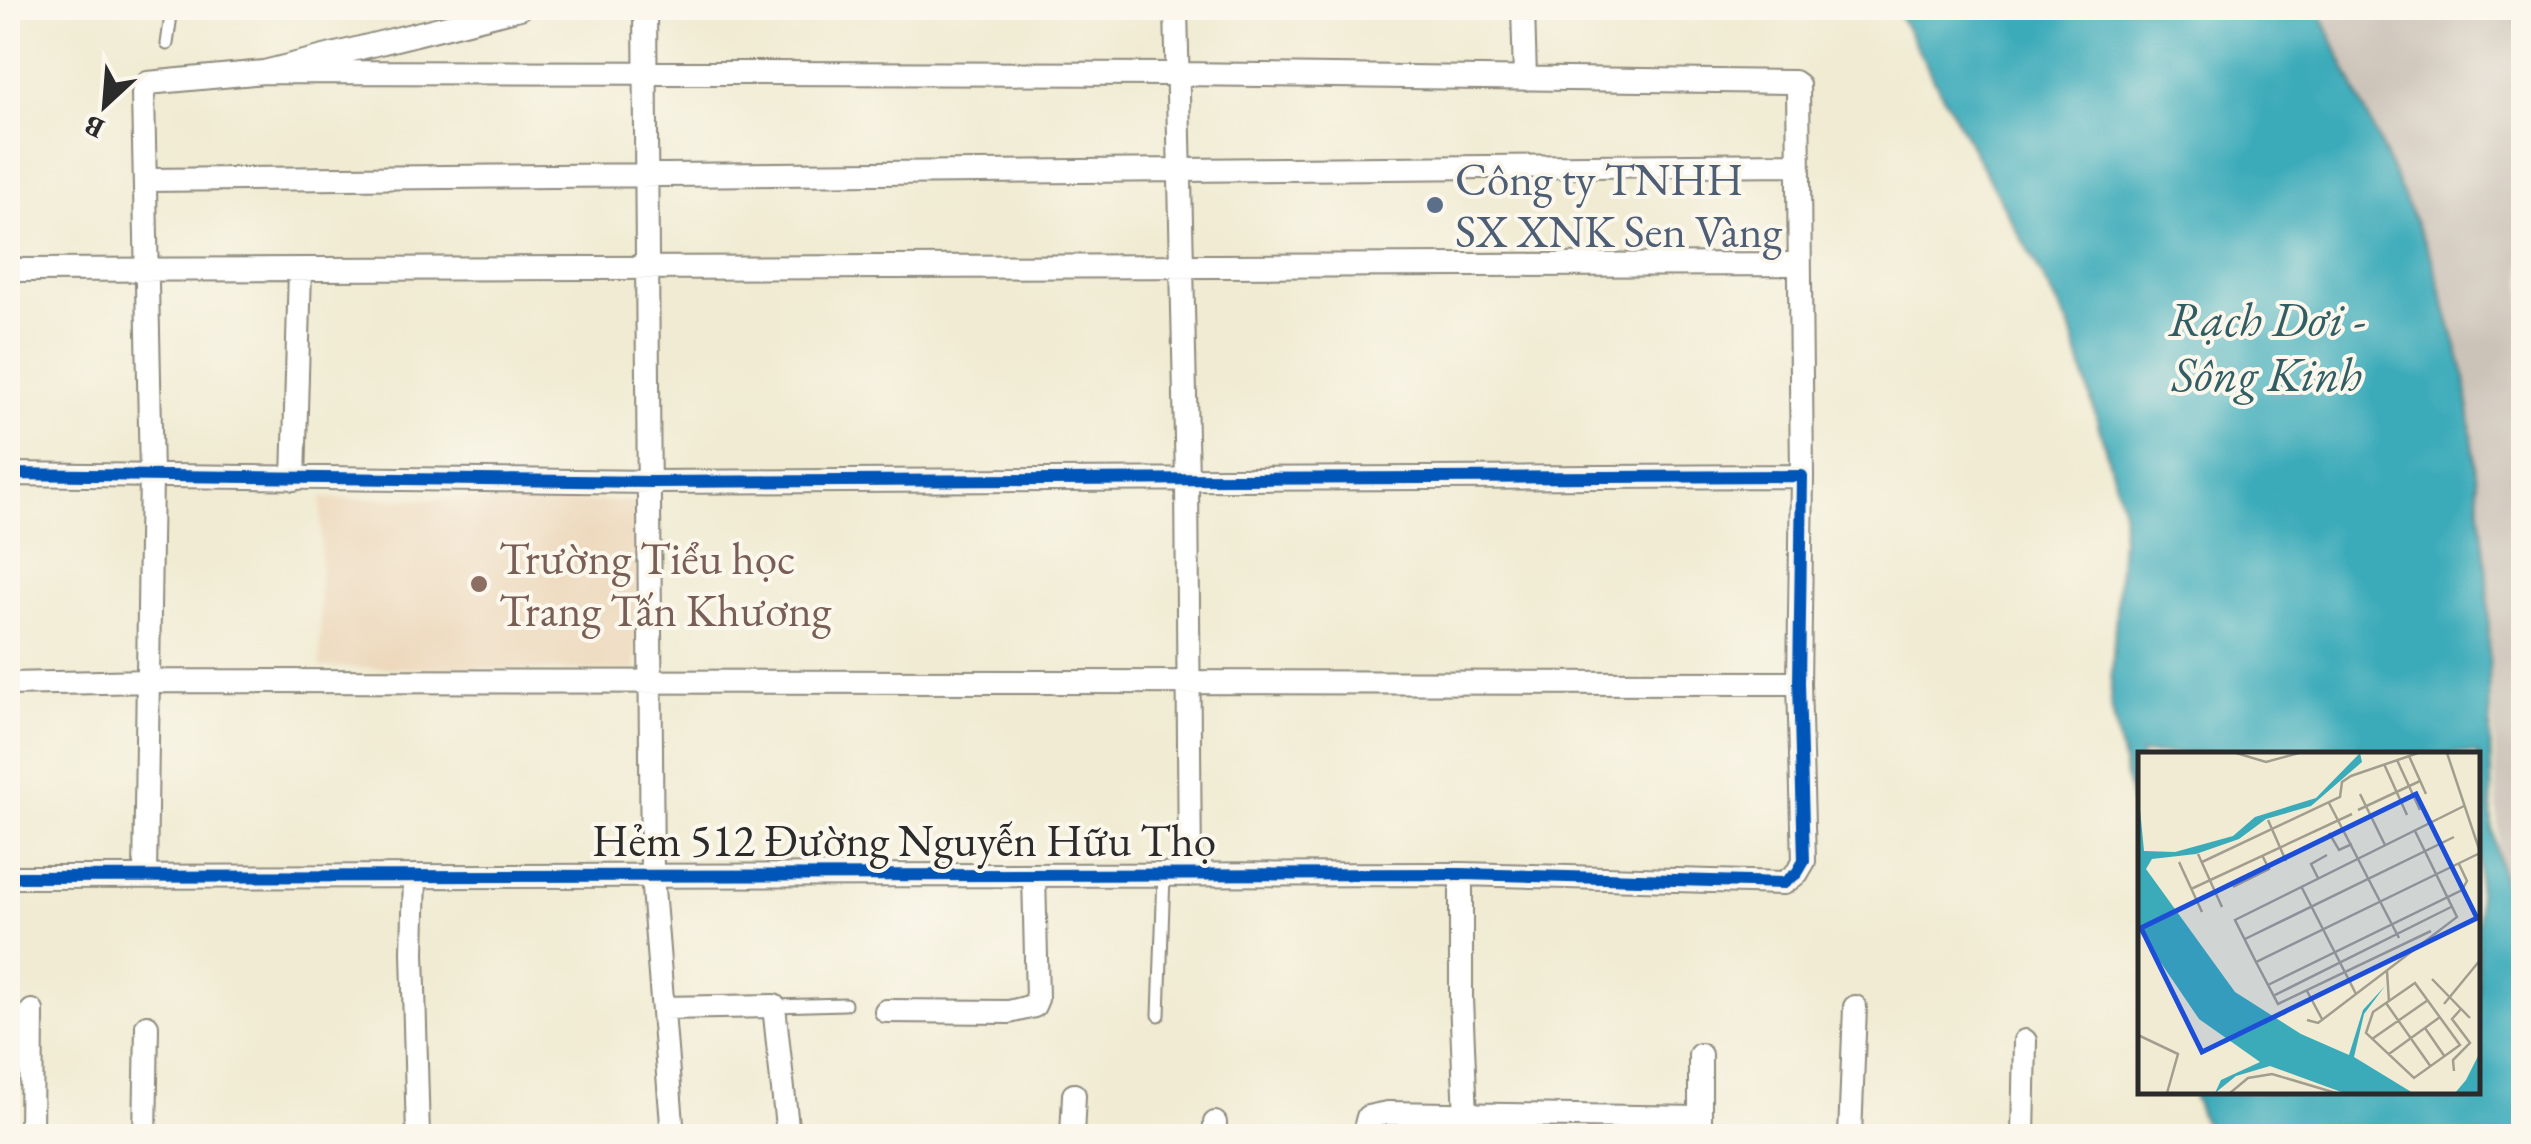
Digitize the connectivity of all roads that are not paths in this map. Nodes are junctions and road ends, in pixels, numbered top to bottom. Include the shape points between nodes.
1 (172, 8) edge
2 (520, 8) edge
3 (645, 8) edge
4 (1176, 8) edge
5 (1522, 8) edge
6 (167, 44) dead end
7 (264, 72) junction
8 (646, 73) junction
9 (1178, 74) junction
10 (1525, 79) junction
11 (1796, 164) junction
12 (1180, 170) junction
13 (647, 175) junction
14 (147, 180) junction
15 (1798, 264) junction
16 (1182, 266) junction
17 (648, 269) junction
18 (8, 270) edge
19 (300, 270) junction
20 (146, 271) junction
21 (8, 474) edge
22 (151, 476) junction
23 (1802, 476) junction
24 (294, 479) junction
25 (1187, 480) junction
26 (651, 482) junction
27 (149, 681) junction
28 (652, 683) junction
29 (1188, 683) junction
30 (1799, 683) junction
31 (8, 684) edge
32 (1462, 874) junction
33 (1034, 875) junction
34 (1164, 875) junction
35 (1190, 875) junction
36 (146, 876) junction
37 (415, 876) junction
38 (652, 876) junction
39 (8, 878) edge
40 (845, 1004) dead end
41 (774, 1006) junction
42 (1854, 1006) dead end
43 (662, 1008) junction
44 (32, 1011) dead end
45 (886, 1011) dead end
46 (1159, 1015) dead end
47 (147, 1026) dead end
48 (2024, 1041) dead end
49 (1700, 1055) dead end
50 (1074, 1095) dead end
51 (1466, 1116) junction
52 (1700, 1127) edge
53 (31, 1136) edge
54 (144, 1136) edge
55 (418, 1136) edge
56 (673, 1136) edge
57 (788, 1136) edge
58 (1072, 1136) edge
59 (1362, 1136) edge
60 (1850, 1136) edge
61 (2023, 1136) edge

1 - 6 lane
2 - 7 street
3 - 8 street
4 - 9 street
5 - 10 street
7 - 8 street
7 - 14 street via 148,84
8 - 9 street
8 - 13 street
9 - 10 street
9 - 12 street
10 - 11 street via 1794,82
11 - 12 street
11 - 15 street
12 - 13 street
12 - 16 street
13 - 14 street
13 - 17 street
14 - 20 street
15 - 16 street
15 - 23 street
16 - 17 street
16 - 25 street
17 - 19 street
17 - 26 street
18 - 20 street
19 - 20 street
19 - 24 street
20 - 22 street
21 - 22 street
22 - 24 street
22 - 27 street
23 - 25 street
23 - 30 street
24 - 26 street
25 - 26 street
25 - 29 street
26 - 28 street
27 - 28 street
27 - 31 street
27 - 36 street
28 - 29 street
28 - 38 street
29 - 30 street
29 - 35 street
30 - 32 street, Hẻm 512 Đường Nguyễn Hữu Thọ via 1804,861 1784,883
32 - 35 street, Hẻm 512 Đường Nguyễn Hữu Thọ
32 - 51 street
33 - 34 street, Hẻm 512 Đường Nguyễn Hữu Thọ
33 - 38 street, Hẻm 512 Đường Nguyễn Hữu Thọ
33 - 45 street via 1034,1006 1010,1012
34 - 35 street, Hẻm 512 Đường Nguyễn Hữu Thọ
34 - 46 lane
36 - 37 street, Hẻm 512 Đường Nguyễn Hữu Thọ
36 - 39 street, Hẻm 512 Đường Nguyễn Hữu Thọ
37 - 38 street, Hẻm 512 Đường Nguyễn Hữu Thọ
37 - 55 street
38 - 43 street
40 - 41 lane
41 - 43 street
41 - 57 street
42 - 60 street
43 - 56 street
44 - 53 street
47 - 54 street
48 - 61 street
49 - 52 street
50 - 58 street
51 - 52 street
51 - 59 street via 1387,1113 1368,1118

